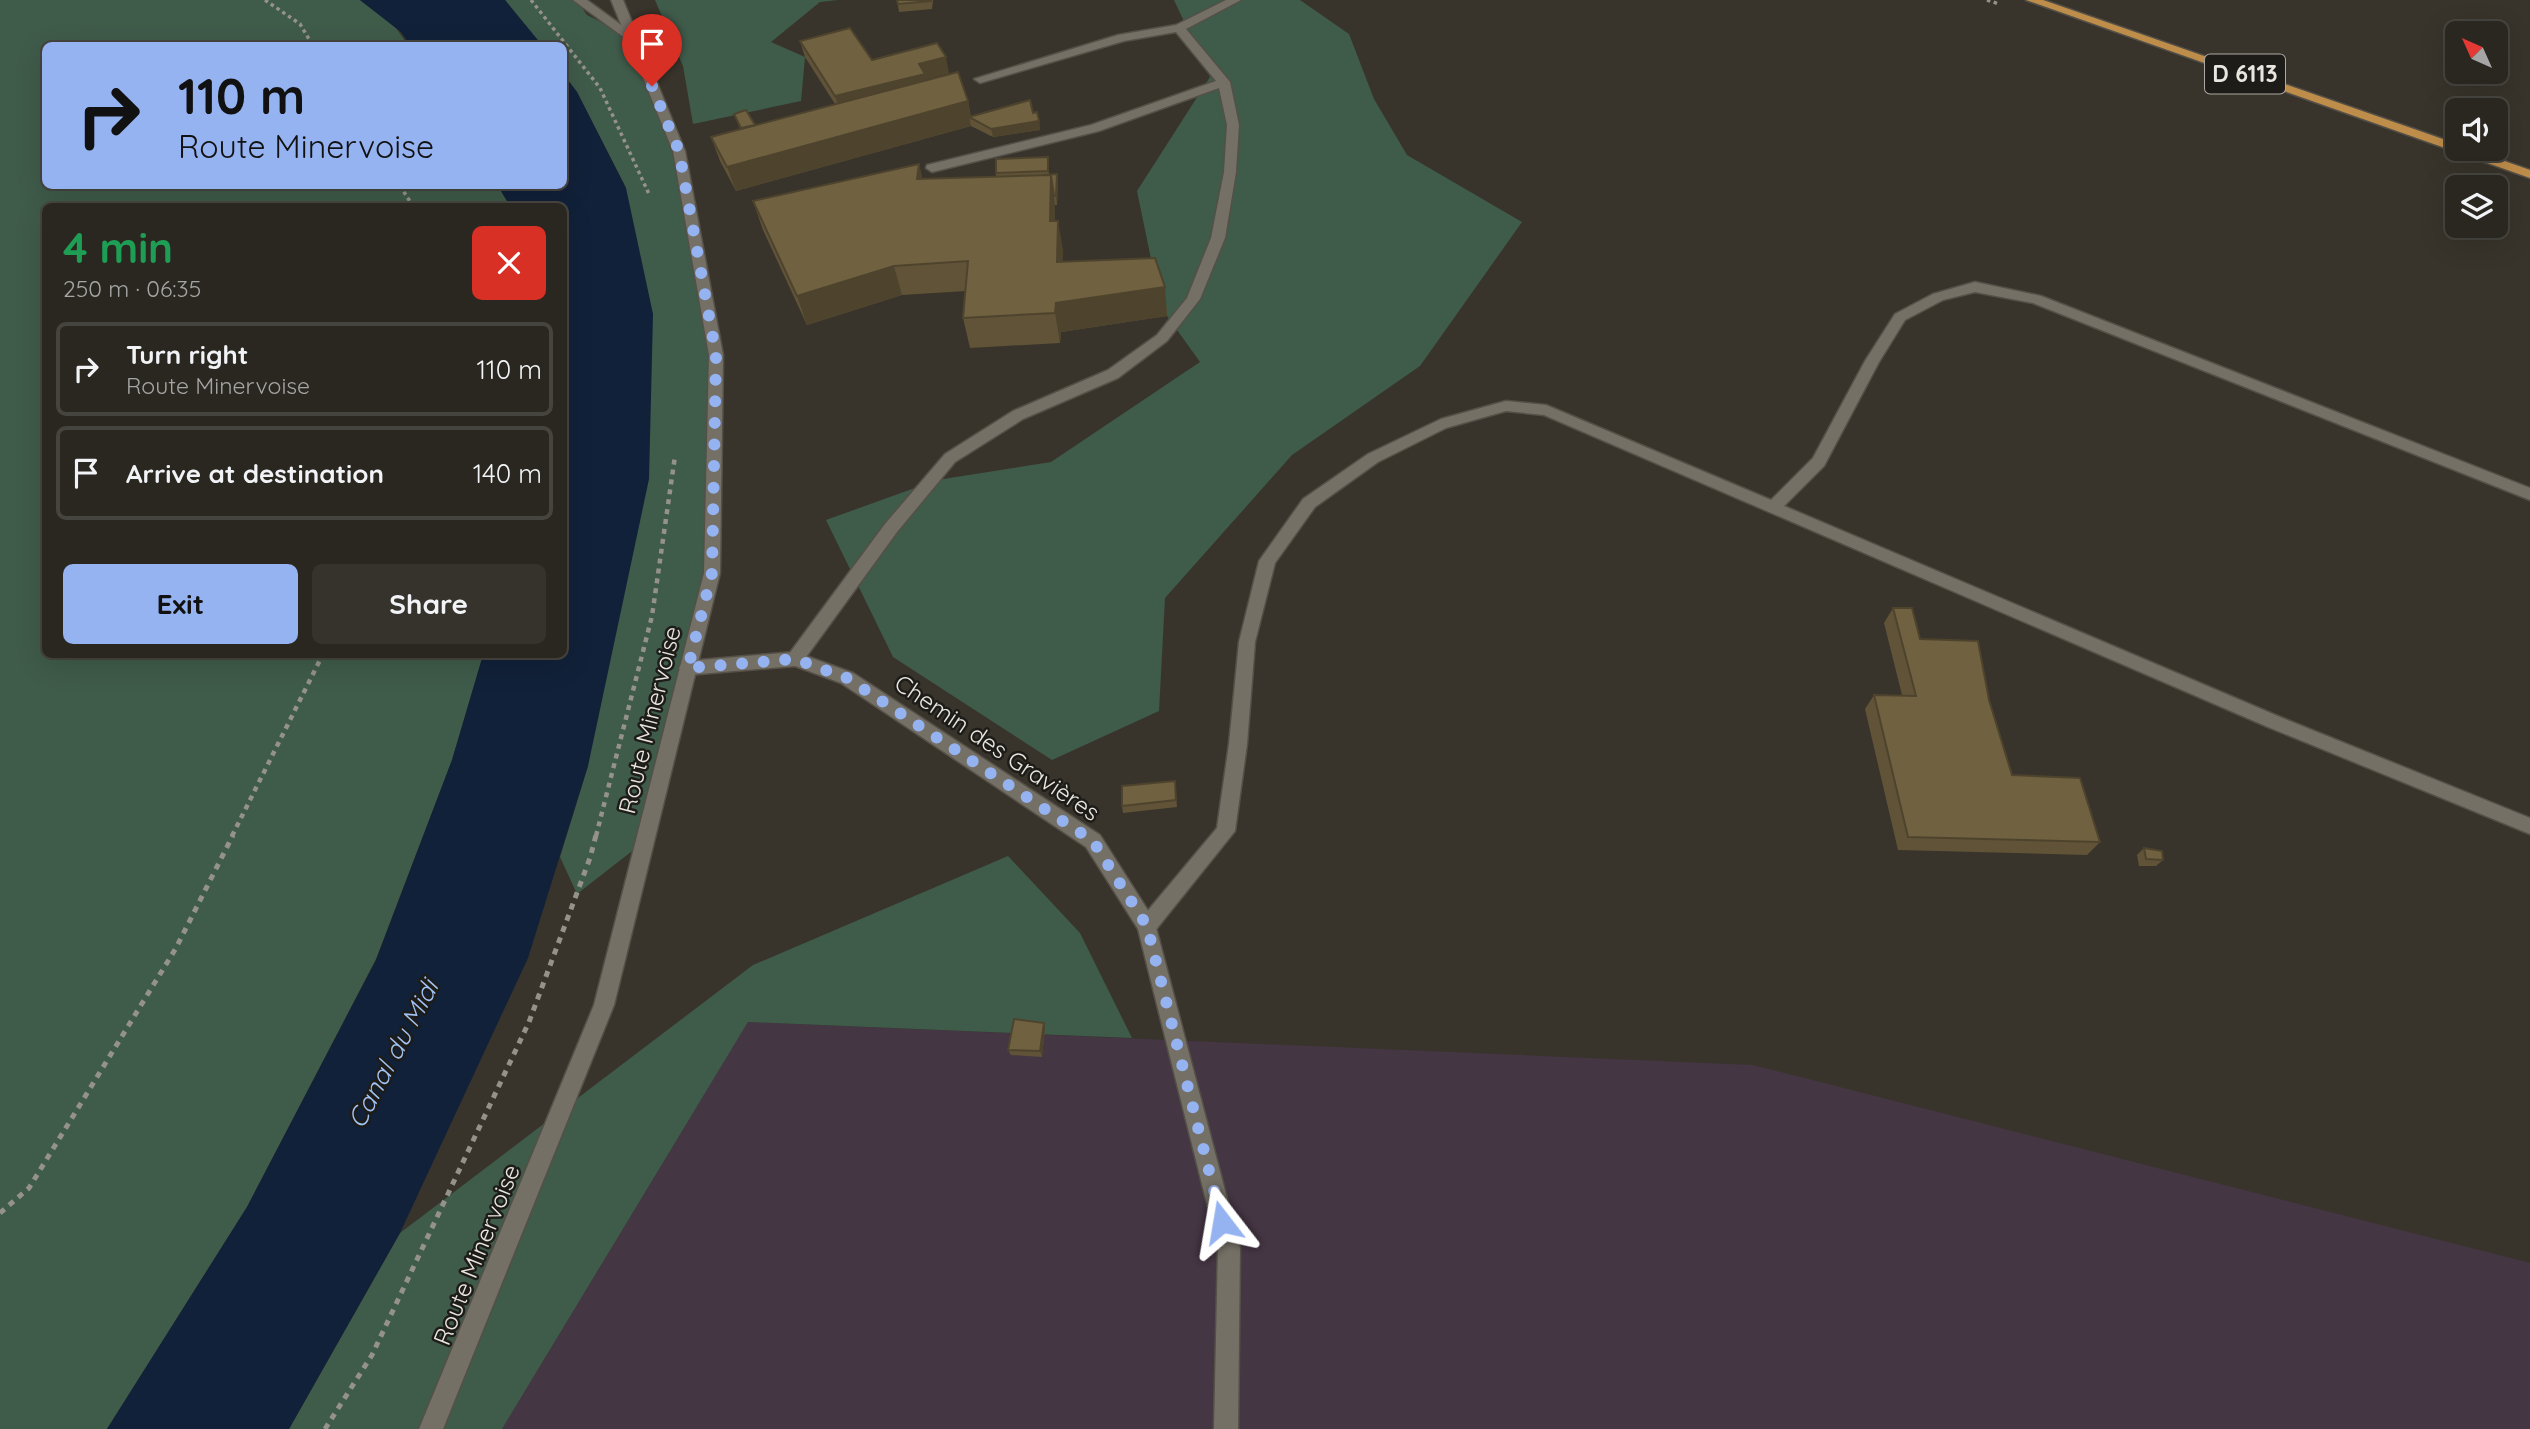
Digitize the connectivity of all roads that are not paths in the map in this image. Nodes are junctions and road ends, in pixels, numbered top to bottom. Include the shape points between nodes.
1 (579, 0) edge
2 (617, 0) edge
3 (1235, 0) edge
4 (2032, 0) edge
5 (1179, 27) junction
6 (633, 38) junction
7 (980, 79) dead end
8 (1224, 82) junction
9 (2445, 145) edge
10 (2492, 161) edge
11 (932, 168) dead end
12 (2530, 174) edge
13 (2530, 494) edge
14 (1774, 506) junction
15 (795, 659) junction
16 (688, 668) junction
17 (2530, 826) edge
18 (1147, 926) junction
19 (431, 1429) edge
20 (1226, 1429) edge

1 - 6 main road
2 - 6 main road, Route Minervoise
3 - 5 main road
4 - 9 main road, D 6113
5 - 7 main road via 1122,38
5 - 8 main road
6 - 16 main road, Route Minervoise via 679,151 716,355 712,573
8 - 11 main road via 1095,128
8 - 15 main road via 1233,125 1230,172 1218,238 1193,299 1162,338 1113,374 1018,415 950,458 891,528
10 - 12 main road, D 6113
13 - 14 main road via 2036,299 1975,287 1938,297 1900,317 1819,462
14 - 17 main road via 2274,722
14 - 18 main road via 1546,410 1506,406 1441,424 1373,458 1308,503 1267,561 1247,642 1226,831
15 - 16 main road, Chemin des Gravières
15 - 18 main road, Chemin des Gravières via 847,678 1093,841
16 - 19 main road, Route Minervoise via 604,1005
18 - 20 main road, Chemin des Gravières via 1228,1248

